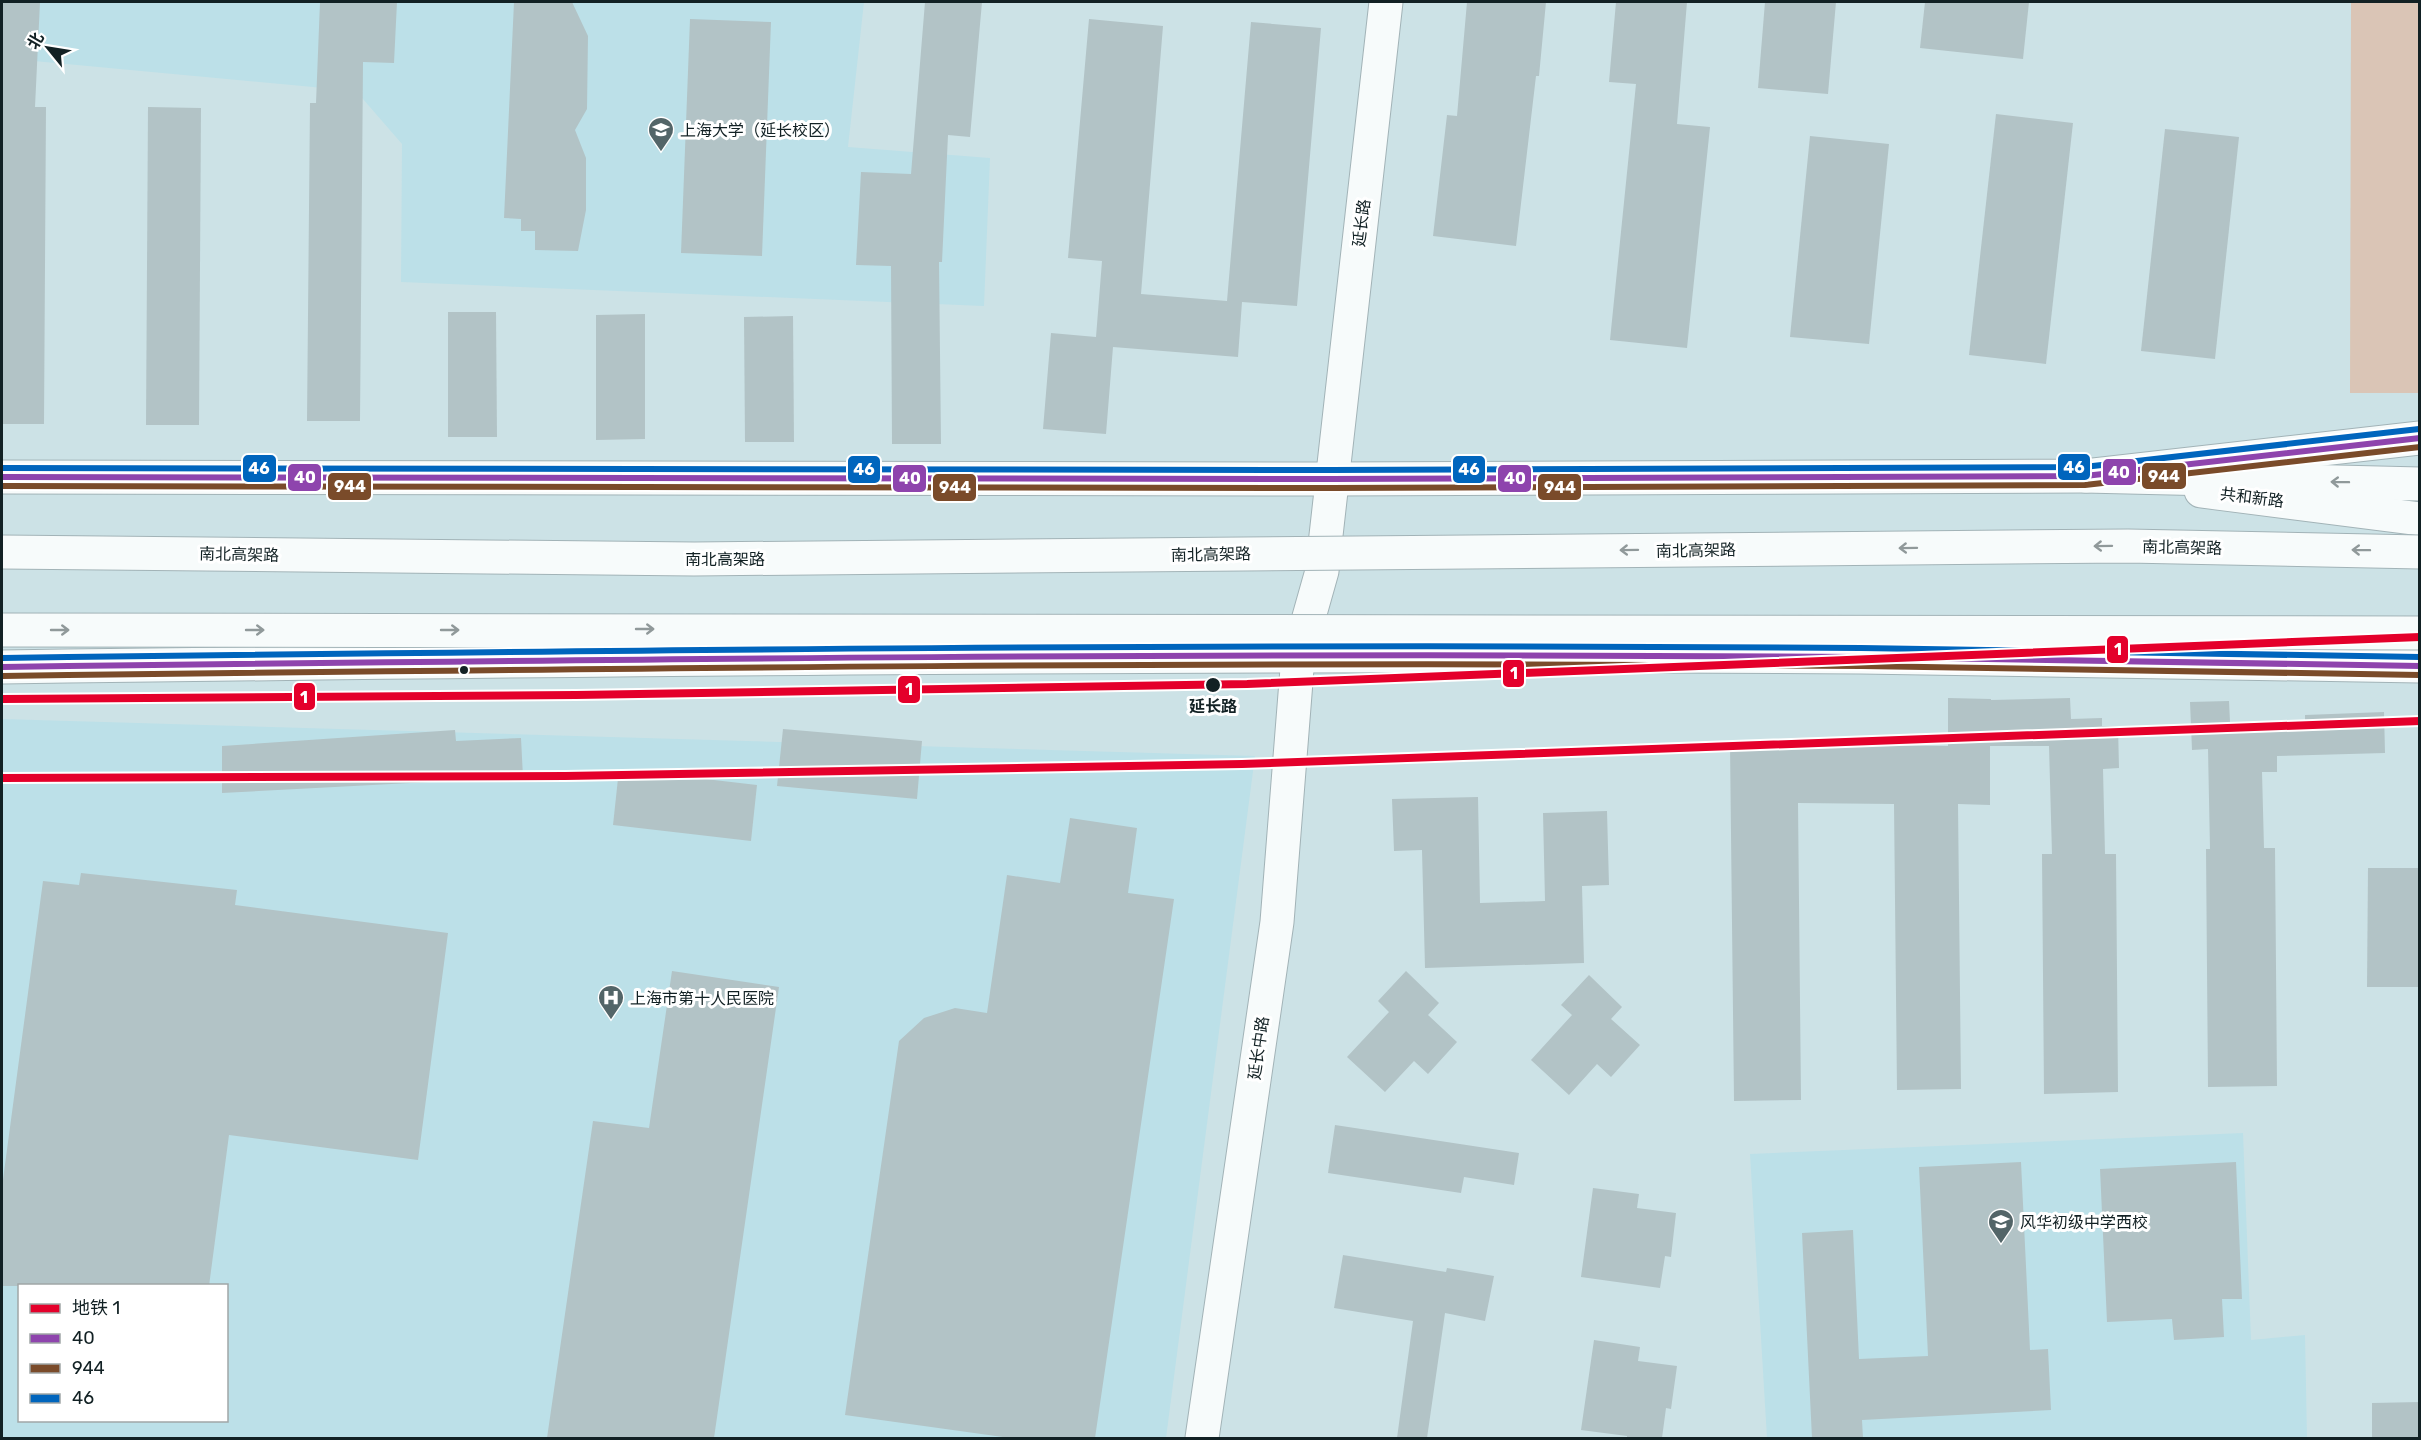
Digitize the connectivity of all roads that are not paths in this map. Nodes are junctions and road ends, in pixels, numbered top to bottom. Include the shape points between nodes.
1 (1386, 2) edge
2 (2420, 438) edge
3 (2085, 476) junction
4 (2, 477) edge
5 (1331, 478) junction
6 (2420, 484) edge
7 (2420, 519) edge
8 (2, 552) edge
9 (2420, 552) edge
10 (2, 630) edge
11 (2420, 633) edge
12 (1298, 656) junction
13 (2420, 666) edge
14 (2, 667) edge
15 (1202, 1438) edge

1 - 5 main road, 延长路
2 - 3 main road, 共和新路
3 - 5 main road, 共和新路
6 -> 3 main road
3 - 7 main road, 共和新路
4 - 5 main road, 共和新路
5 - 12 main road, 延长路 via 1322,571
9 -> 8 main road, 南北高架路, bridge via 2128,546 706,559
10 -> 11 main road, bridge
12 - 13 main road via 1864,657
12 - 14 main road
12 - 15 main road, 延长中路 via 1277,922

